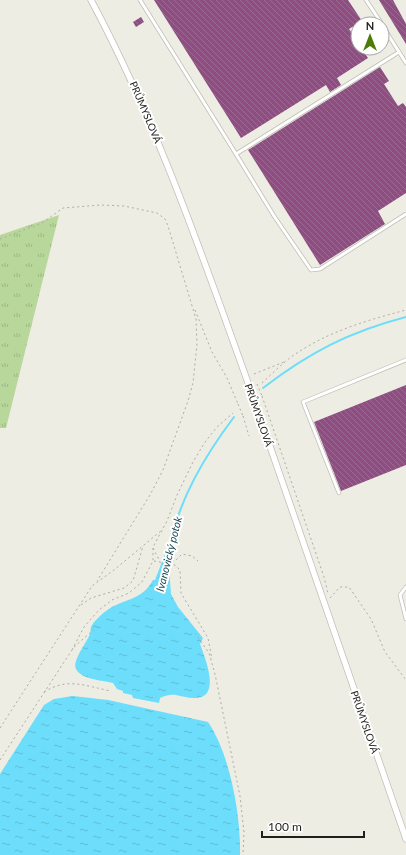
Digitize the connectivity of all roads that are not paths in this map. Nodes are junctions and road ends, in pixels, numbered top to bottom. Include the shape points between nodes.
1 (91, 0) edge
2 (140, 0) edge
3 (366, 0) edge
4 (377, 16) edge
5 (390, 37) edge
6 (399, 52) junction
7 (406, 63) edge
8 (236, 154) junction
9 (406, 214) edge
10 (406, 360) edge
11 (339, 492) dead end
12 (406, 587) edge
13 (406, 619) edge
14 (406, 839) edge

1 - 14 street, PRŮMYSLOVÁ, bridge via 129,73 157,136 251,391
2 - 8 lane
3 - 4 lane
5 - 6 lane
6 - 7 lane
6 - 8 lane
8 - 9 lane via 311,270 320,269
10 - 11 lane via 302,402
12 - 13 lane via 400,595

